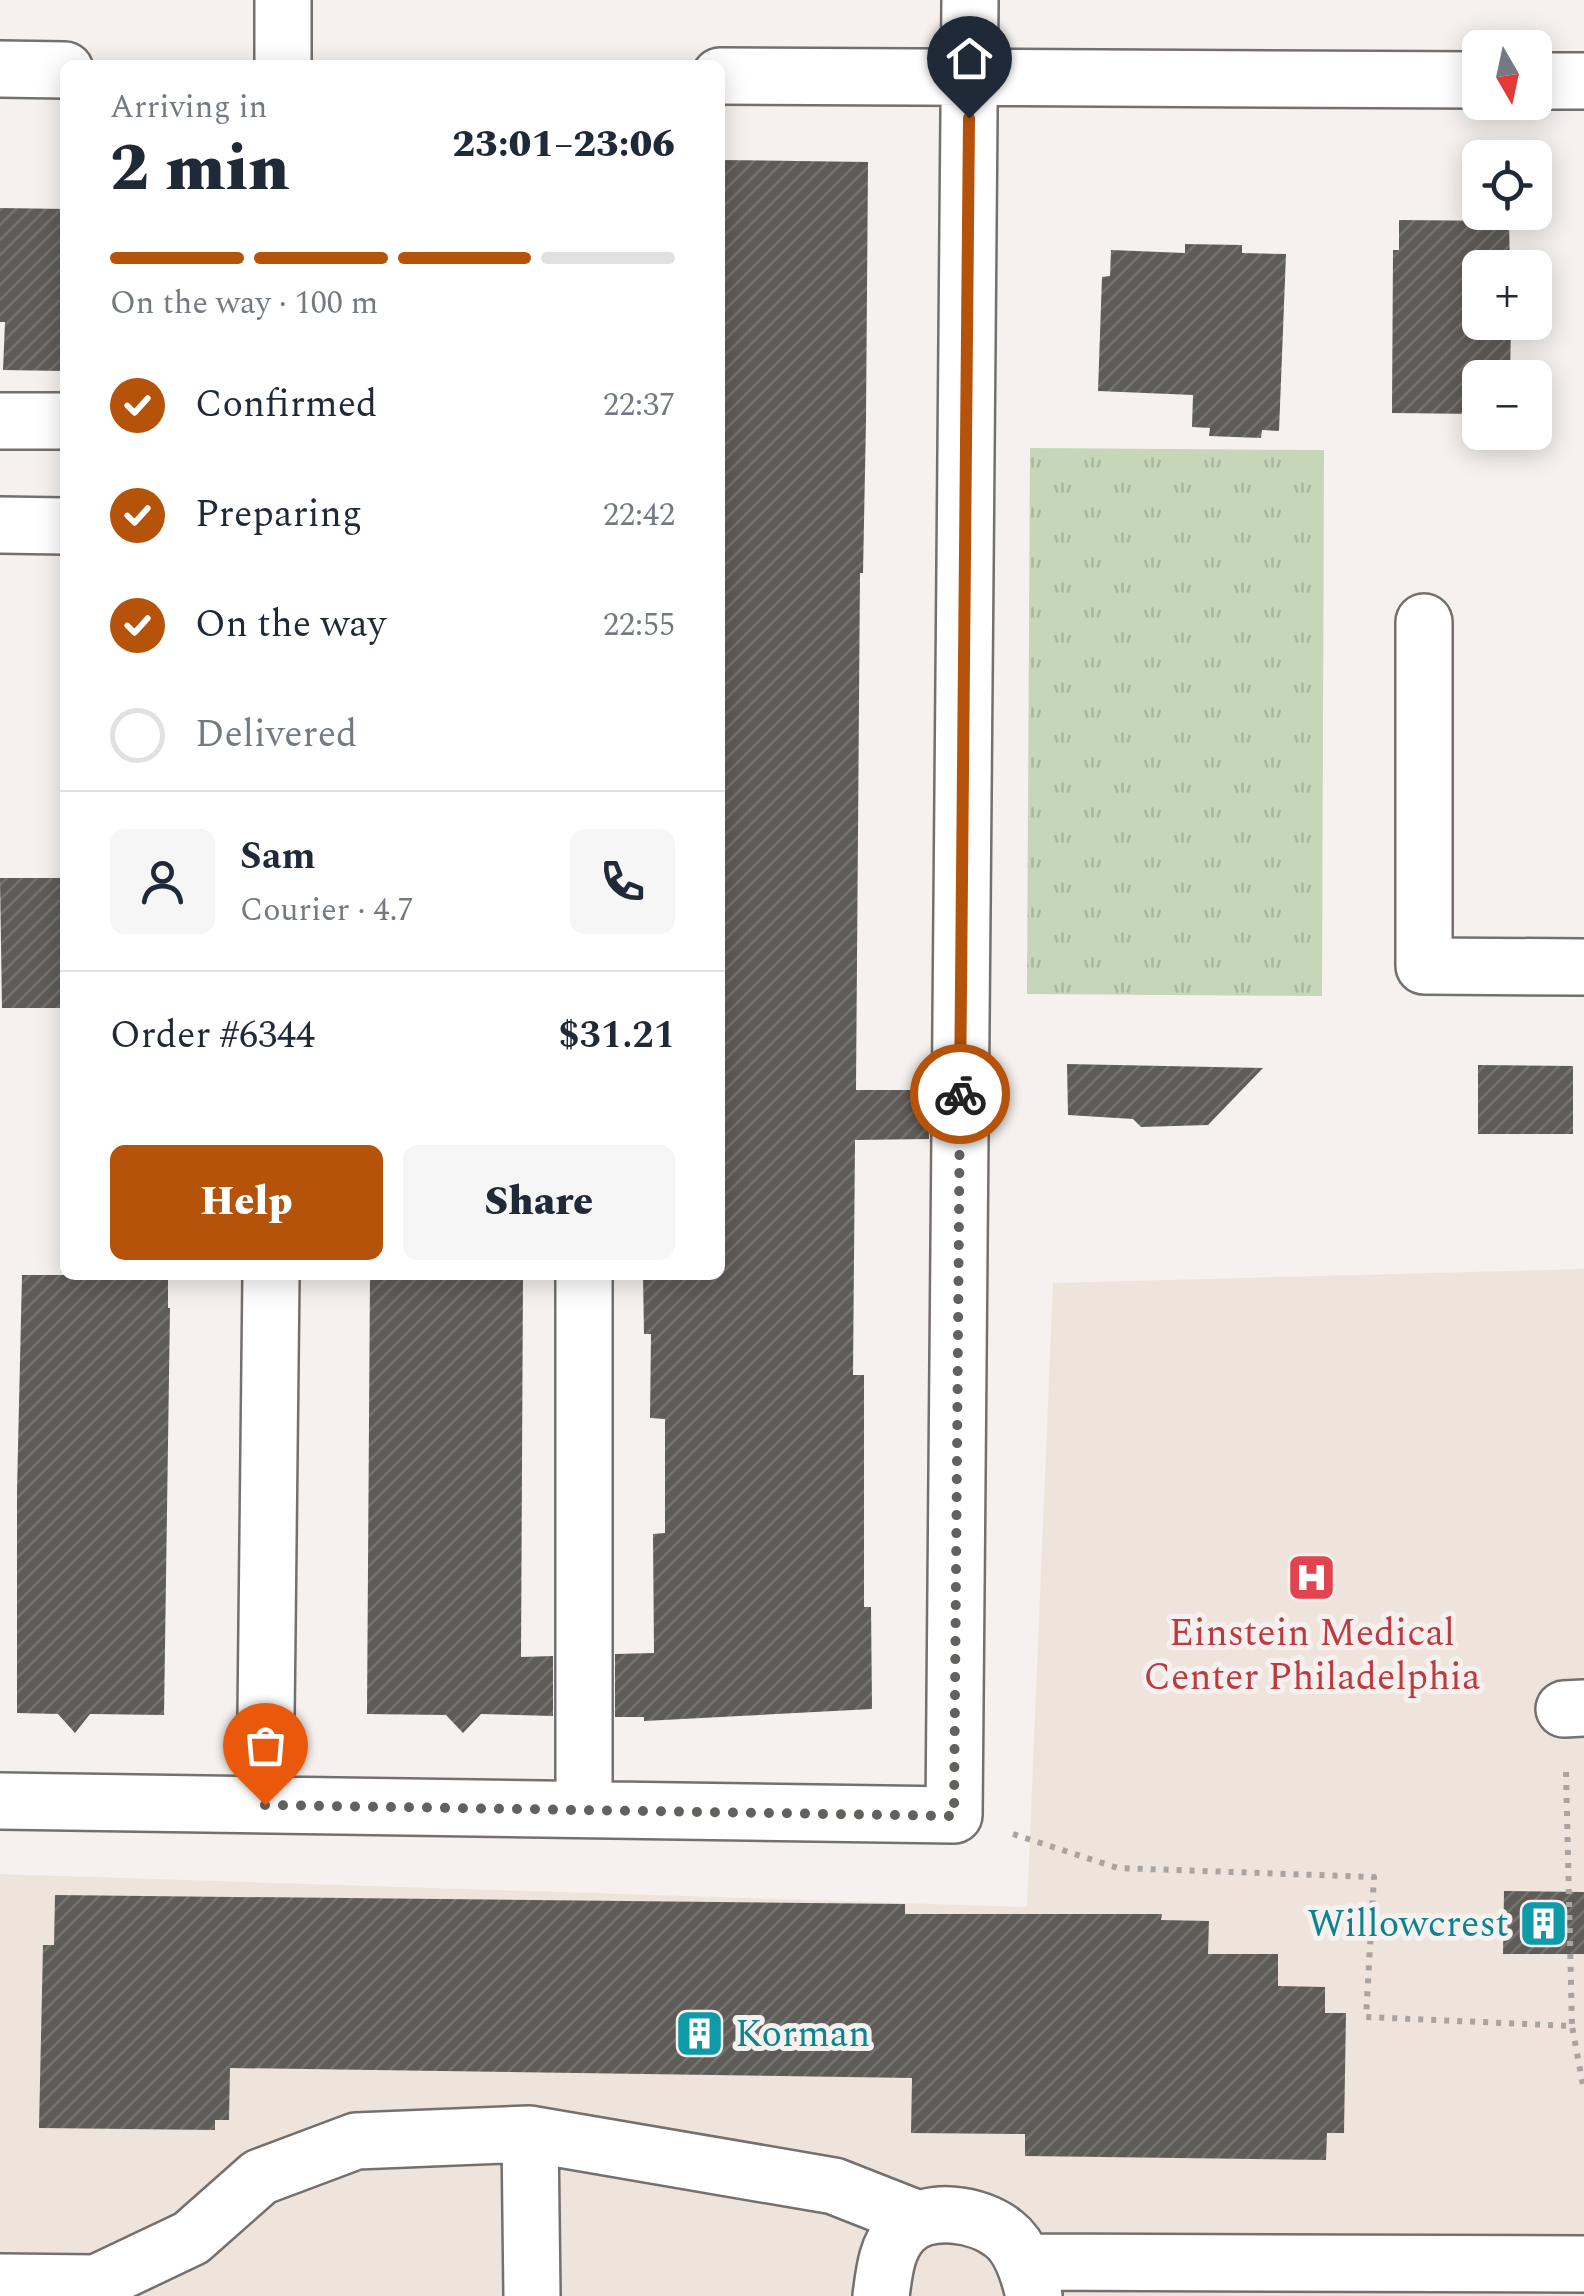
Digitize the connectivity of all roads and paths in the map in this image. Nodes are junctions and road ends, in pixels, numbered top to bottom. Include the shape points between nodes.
1 (283, 0) edge
2 (970, 0) edge
3 (282, 60) edge
4 (0, 69) edge
5 (60, 70) edge
6 (725, 76) edge
7 (969, 79) junction
8 (1462, 80) edge
9 (1552, 80) edge
10 (1584, 81) edge
11 (0, 421) edge
12 (60, 421) edge
13 (0, 525) edge
14 (60, 526) edge
15 (1424, 622) dead end
16 (1584, 967) edge
17 (270, 1280) edge
18 (584, 1280) edge
19 (1574, 1708) edge
20 (0, 1802) edge
21 (265, 1805) junction
22 (584, 1809) junction
23 (954, 1816) junction
24 (1572, 2026) junction
25 (1584, 2090) edge
26 (530, 2134) junction
27 (918, 2218) junction
28 (1584, 2264) edge
29 (1029, 2279) edge
30 (0, 2282) edge
31 (532, 2296) edge
32 (881, 2296) edge

1 - 3 street
2 - 7 street
4 - 5 street
6 - 7 street
7 - 8 street
7 - 23 street
9 - 10 street
11 - 12 street
13 - 14 street
15 - 16 street via 1424,966
17 - 21 street
18 - 22 street
19 - 24 path
20 - 21 street
21 - 22 street
22 - 23 street
23 - 24 path via 1118,1868 1374,1876 1366,2017
24 - 25 path
26 - 27 street via 834,2186
26 - 30 street via 356,2141 260,2177 191,2238 96,2283
26 - 31 street
27 - 29 street via 962,2215 1004,2234
27 - 32 street via 900,2233 887,2258
28 - 29 street

